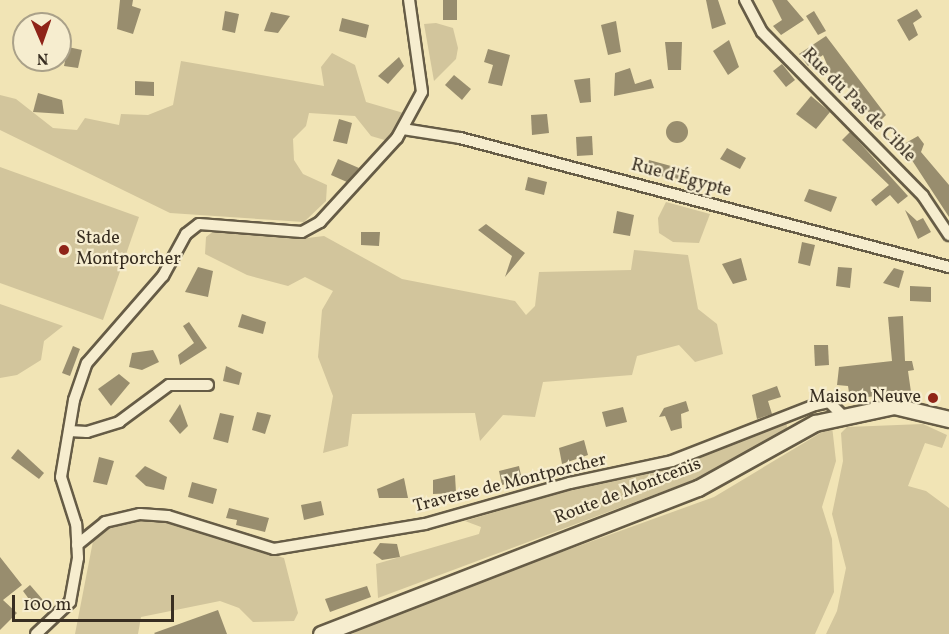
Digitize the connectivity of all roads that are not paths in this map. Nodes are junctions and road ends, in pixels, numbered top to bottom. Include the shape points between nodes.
1 (409, 0) edge
2 (746, 0) edge
3 (403, 129) junction
4 (949, 235) edge
5 (949, 267) edge
6 (208, 385) dead end
7 (842, 415) junction
8 (949, 419) edge
9 (69, 431) junction
10 (77, 545) junction
11 (36, 634) edge
12 (321, 634) edge

1 - 3 street via 422,92
2 - 4 street, Rue du Pas de Cible via 762,32 923,196
3 - 5 street, Rue d'Égypte via 460,138
3 - 9 street via 342,200 302,232 199,224 186,234 164,276 87,363
6 - 9 street via 169,385 119,422 80,434
7 - 8 main road, Route de Montcenis via 894,406
7 - 10 street, Traverse de Montporcher via 829,402 815,405 672,461 570,483 425,524 274,549 168,516 140,514 105,522
7 - 12 main road, Route de Montcenis via 777,442 698,488
9 - 10 street via 61,477
10 - 11 street via 70,602

